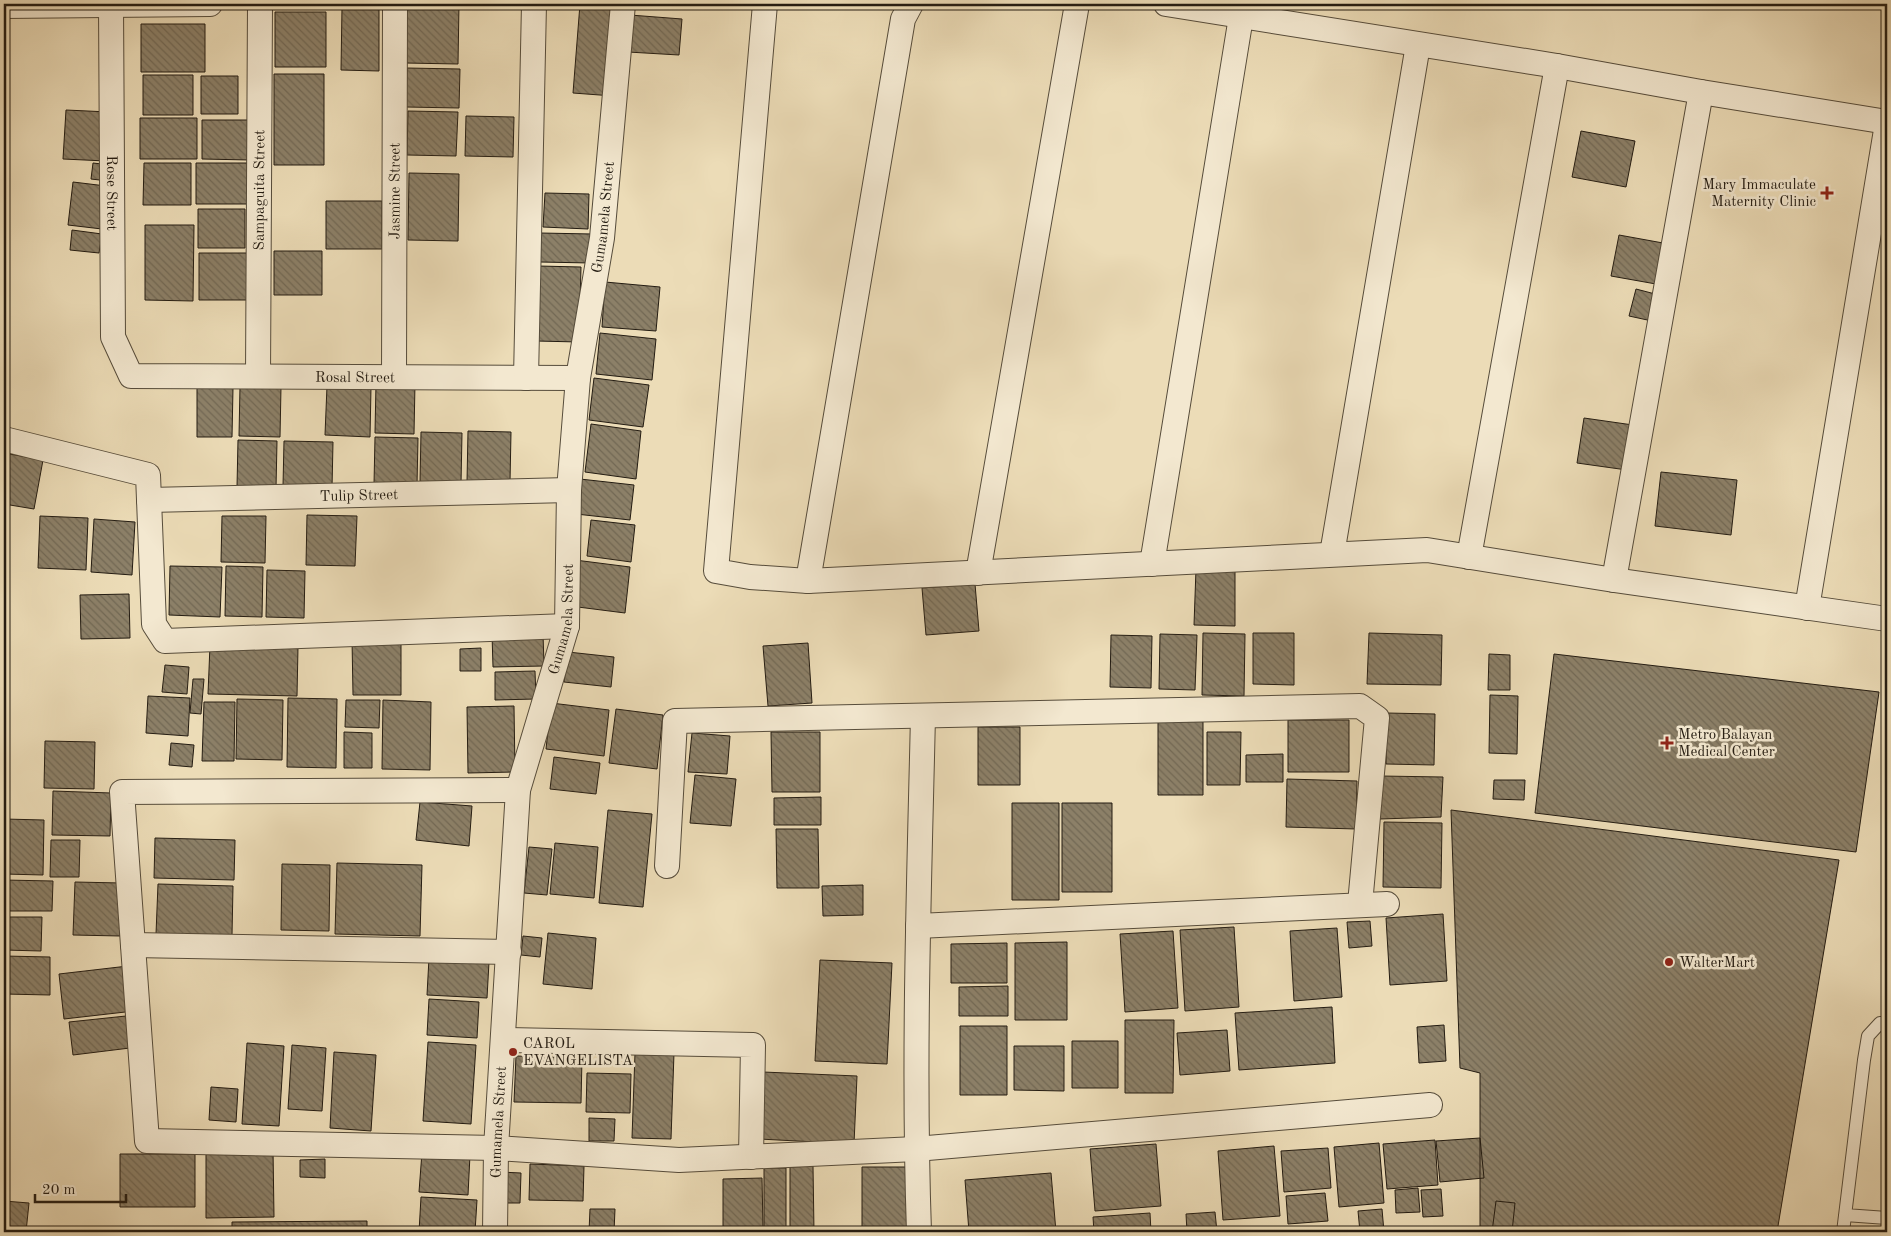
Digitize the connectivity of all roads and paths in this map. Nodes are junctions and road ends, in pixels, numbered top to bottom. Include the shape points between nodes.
1 (210, 4) edge
2 (260, 4) edge
3 (395, 4) edge
4 (534, 4) edge
5 (623, 4) edge
6 (765, 4) edge
7 (910, 4) edge
8 (1077, 4) edge
9 (1166, 4) edge
10 (111, 5) junction
11 (4, 6) edge
12 (1240, 17) junction
13 (1418, 45) junction
14 (1557, 66) junction
15 (1702, 92) junction
16 (1887, 123) edge
17 (131, 376) joint
18 (258, 376) junction
19 (394, 377) junction
20 (526, 378) junction
21 (578, 378) junction
22 (4, 439) edge
23 (569, 490) junction
24 (149, 500) junction
25 (1332, 554) junction
26 (1469, 557) junction
27 (1152, 564) junction
28 (978, 572) junction
29 (1614, 580) junction
30 (808, 581) junction
31 (1807, 608) junction
32 (1887, 619) edge
33 (567, 626) junction
34 (923, 716) junction
35 (518, 790) junction
36 (666, 866) dead end
37 (1360, 904) junction
38 (1387, 904) dead end
39 (918, 926) junction
40 (133, 945) junction
41 (509, 952) junction
42 (1887, 1024) edge
43 (503, 1040) junction
44 (1430, 1105) dead end
45 (496, 1148) junction
46 (916, 1150) junction
47 (751, 1157) junction
48 (1845, 1215) junction
49 (1887, 1218) edge
50 (495, 1232) edge
51 (919, 1232) edge
52 (1843, 1232) edge

1 - 10 street
2 - 18 street, Sampaguita Street
3 - 19 street, Jasmine Street
4 - 20 street
5 - 21 street, Gumamela Street via 602,238
6 - 30 street via 716,571
7 - 30 street via 903,19
8 - 28 street
9 - 12 street
10 - 11 street
10 - 17 street, Rose Street via 112,337
12 - 13 street
12 - 27 street
13 - 14 street
13 - 25 street
14 - 15 street
14 - 26 street
15 - 16 street
15 - 29 street
16 - 31 street
17 - 18 street, Rosal Street
18 - 19 street, Rosal Street
19 - 20 street, Rosal Street
20 - 21 street, Rosal Street
21 - 23 street, Gumamela Street
22 - 24 street via 148,475
23 - 24 street, Tulip Street
23 - 33 street, Gumamela Street
24 - 33 street via 154,624 165,641
25 - 26 street via 1427,550
25 - 27 street
26 - 29 street
27 - 28 street
28 - 30 street
29 - 31 street
31 - 32 street
33 - 35 street, Gumamela Street
34 - 36 street via 675,721
34 - 37 street via 1360,706 1377,718
34 - 39 street
35 - 40 street via 122,792
35 - 41 street, Gumamela Street
37 - 38 street
37 - 39 street
39 - 46 street
40 - 41 street
40 - 45 street via 147,1141
41 - 43 street, Gumamela Street
42 - 48 lane via 1880,1023 1868,1036
43 - 45 street, Gumamela Street
43 - 47 street via 753,1045
44 - 46 street
45 - 47 street via 679,1160
45 - 50 street, Gumamela Street
46 - 47 street
46 - 51 street
48 - 49 lane
48 - 52 lane

